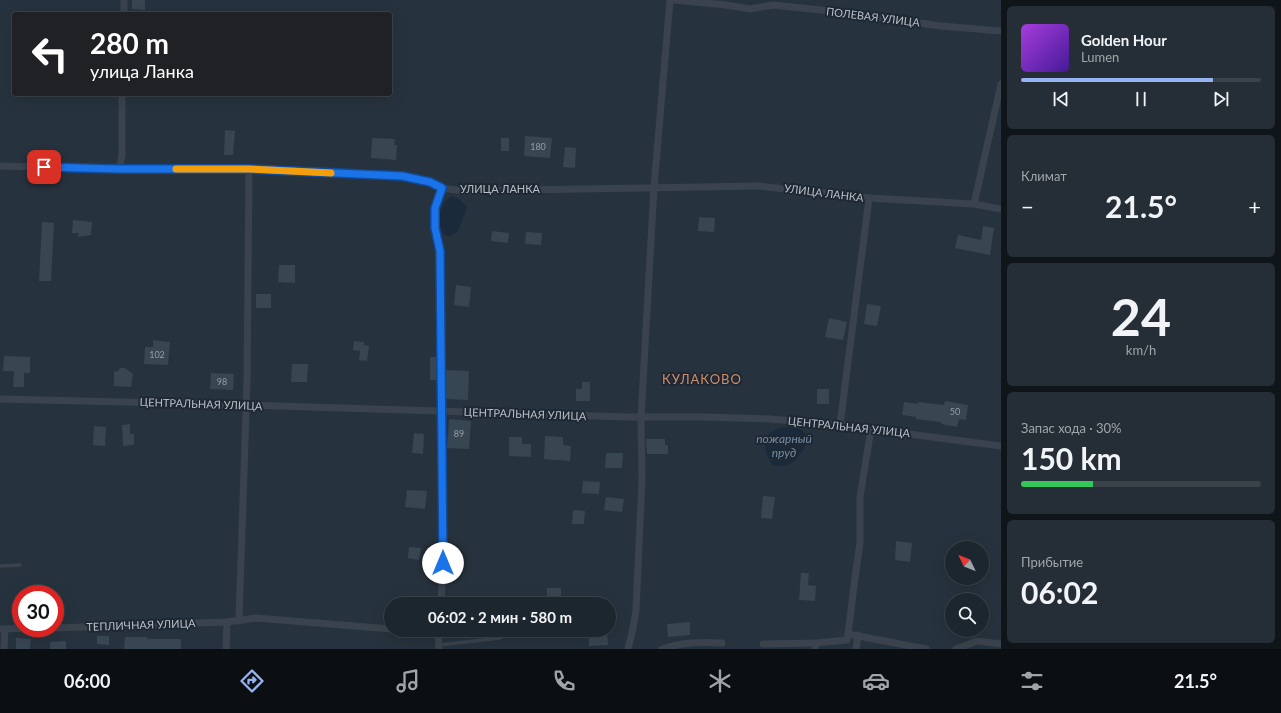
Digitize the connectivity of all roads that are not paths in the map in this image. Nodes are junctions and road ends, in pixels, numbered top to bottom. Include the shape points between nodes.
1 (124, 0) edge
2 (670, 0) edge
3 (674, 0) edge
4 (124, 12) edge
5 (1001, 31) edge
6 (1001, 84) edge
7 (122, 96) edge
8 (0, 166) edge
9 (119, 169) junction
10 (249, 169) junction
11 (442, 188) junction
12 (654, 188) junction
13 (869, 198) junction
14 (974, 204) junction
15 (1001, 209) edge
16 (0, 399) edge
17 (246, 405) junction
18 (442, 411) junction
19 (642, 418) junction
20 (840, 425) junction
21 (871, 428) junction
22 (1001, 446) edge
23 (20, 565) dead end
24 (0, 566) edge
25 (442, 597) edge
26 (239, 621) junction
27 (227, 622) junction
28 (64, 628) edge
29 (384, 628) edge
30 (3, 629) edge
31 (848, 634) junction
32 (858, 635) junction
33 (438, 637) edge
34 (501, 637) edge
35 (722, 643) dead end
36 (763, 644) dead end
37 (1001, 644) edge
38 (815, 646) edge
39 (439, 647) edge
40 (4, 649) edge
41 (226, 649) edge
42 (628, 649) edge
43 (662, 649) edge
44 (856, 649) edge
45 (926, 649) edge
46 (956, 649) edge

1 - 4 street
2 - 12 street
3 - 5 street, ПОЛЕВАЯ УЛИЦА via 750,9 773,5
6 - 14 street
7 - 9 street via 122,155
8 - 9 street, УЛИЦА ЛАНКА
9 - 10 street, УЛИЦА ЛАНКА
10 - 11 street, УЛИЦА ЛАНКА via 402,176 430,182
10 - 17 street
11 - 12 street, УЛИЦА ЛАНКА via 463,191
11 - 18 street via 435,208 435,228 440,251
12 - 13 street, УЛИЦА ЛАНКА via 758,186
12 - 19 street
13 - 14 street, УЛИЦА ЛАНКА
13 - 20 street
14 - 15 street, УЛИЦА ЛАНКА
16 - 17 street, ЦЕНТРАЛЬНАЯ УЛИЦА
17 - 18 street, ЦЕНТРАЛЬНАЯ УЛИЦА
17 - 26 street
18 - 19 street, ЦЕНТРАЛЬНАЯ УЛИЦА
18 - 25 street
19 - 20 street, ЦЕНТРАЛЬНАЯ УЛИЦА via 770,419
19 - 42 street via 636,611
20 - 21 street, ЦЕНТРАЛЬНАЯ УЛИЦА
21 - 22 street, ЦЕНТРАЛЬНАЯ УЛИЦА
21 - 31 street via 860,497 860,542
23 - 24 lane
26 - 27 street, ТЕПЛИЧНАЯ УЛИЦА
26 - 29 street, ТЕПЛИЧНАЯ УЛИЦА via 256,618
27 - 28 street, ТЕПЛИЧНАЯ УЛИЦА
27 - 41 street
30 - 40 street
31 - 32 street
31 - 38 street via 847,640
32 - 44 street
32 - 45 street
33 - 39 street
34 - 39 lane
35 - 43 street via 694,642 675,644
36 - 38 street
37 - 46 street via 978,641

